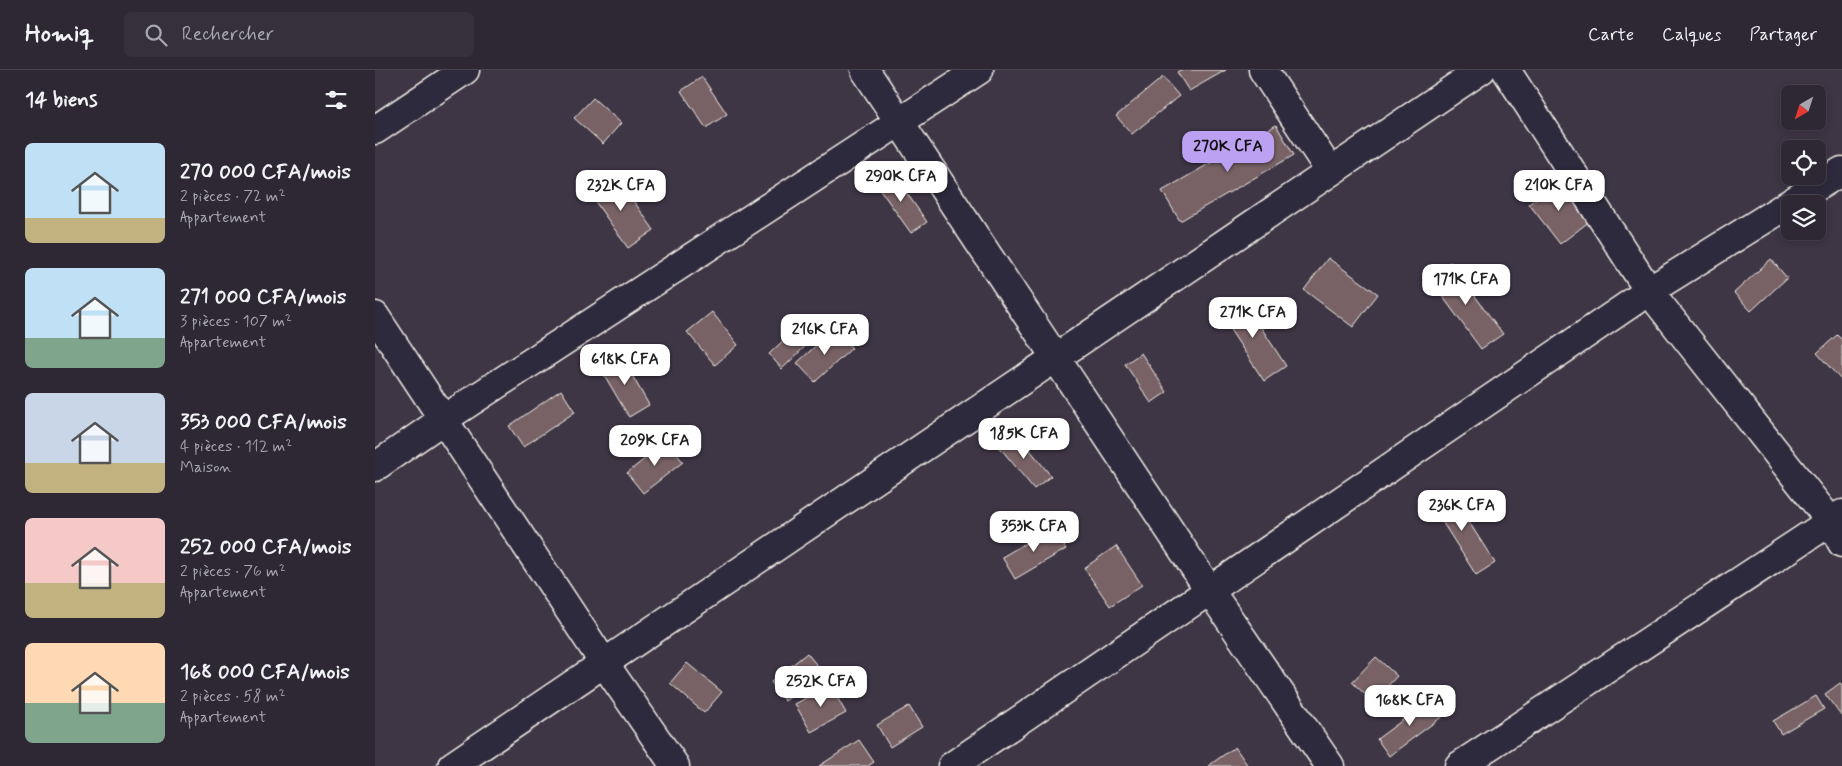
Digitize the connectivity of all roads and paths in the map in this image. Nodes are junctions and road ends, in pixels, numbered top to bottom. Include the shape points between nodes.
1 (465, 70) edge
2 (865, 70) edge
3 (979, 70) edge
4 (1263, 70) edge
5 (1481, 70) edge
6 (1507, 70) edge
7 (899, 121) junction
8 (375, 130) edge
9 (1330, 171) junction
10 (1842, 171) edge
11 (1649, 291) junction
12 (375, 316) edge
13 (1056, 358) junction
14 (444, 420) junction
15 (375, 467) edge
16 (1838, 526) edge
17 (1210, 591) junction
18 (604, 663) junction
19 (452, 766) edge
20 (675, 766) edge
21 (952, 766) edge
22 (1330, 766) edge
23 (1459, 766) edge

1 - 8 street
2 - 7 street
3 - 7 street
4 - 9 street
5 - 9 street
6 - 11 street
7 - 13 street
7 - 14 street
9 - 13 street
10 - 11 street
11 - 16 street
11 - 17 street
12 - 14 street
13 - 17 street
13 - 18 street
14 - 15 street
14 - 18 street
16 - 23 street
17 - 21 street
17 - 22 street
18 - 19 street
18 - 20 street

